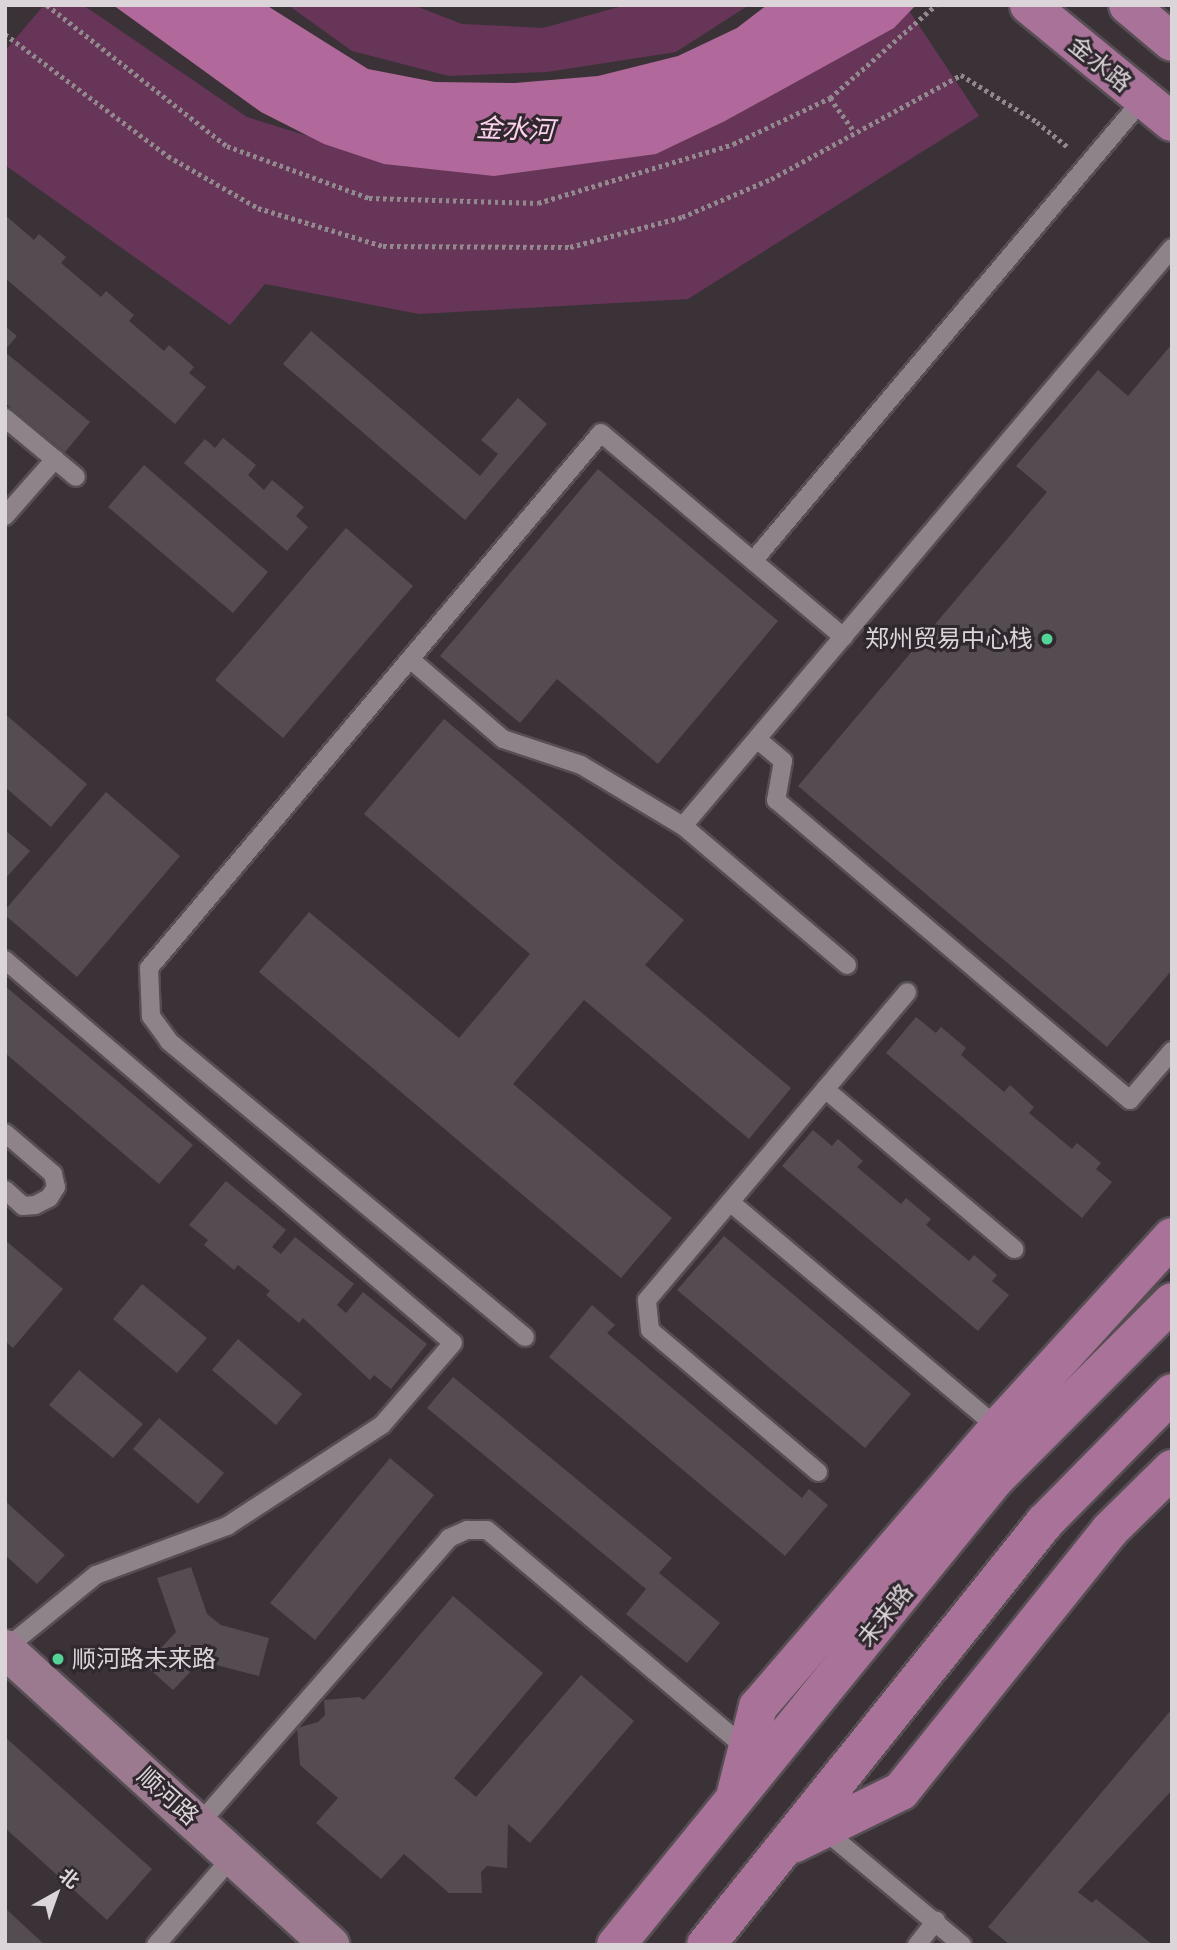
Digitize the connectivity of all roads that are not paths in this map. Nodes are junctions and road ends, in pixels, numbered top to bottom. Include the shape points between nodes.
1 (1029, 5) edge
2 (1128, 5) edge
3 (1172, 42) edge
4 (1158, 111) edge
5 (1172, 248) edge
6 (5, 418) edge
7 (54, 459) junction
8 (76, 477) dead end
9 (5, 516) edge
10 (753, 561) junction
11 (843, 637) junction
12 (410, 659) junction
13 (757, 740) junction
14 (683, 826) junction
15 (5, 960) edge
16 (847, 965) dead end
17 (907, 992) dead end
18 (1172, 1051) edge
19 (825, 1089) junction
20 (5, 1133) edge
21 (5, 1190) edge
22 (730, 1202) junction
23 (1172, 1237) edge
24 (1014, 1249) dead end
25 (1172, 1302) edge
26 (525, 1338) dead end
27 (1172, 1394) edge
28 (998, 1428) junction
29 (1172, 1469) edge
30 (818, 1472) dead end
31 (5, 1649) edge
32 (747, 1749) junction
33 (733, 1804) junction
34 (199, 1824) junction
35 (823, 1829) junction
36 (782, 1849) junction
37 (233, 1856) junction
38 (936, 1921) junction
39 (156, 1945) edge
40 (330, 1945) edge
41 (616, 1945) edge
42 (706, 1945) edge
43 (917, 1945) edge
44 (962, 1945) edge

1 - 4 main road, 金水路
2 - 3 main road
4 - 10 lane via 1088,164
5 - 11 lane
6 - 7 lane
7 - 8 lane
7 - 9 lane
10 - 11 lane
10 - 12 lane via 601,433
11 - 13 lane
12 - 14 lane via 503,739 581,765
12 - 26 lane via 149,968 151,1016 169,1041
13 - 14 lane
13 - 18 lane via 783,761 776,800 1130,1100
14 - 16 lane
15 - 31 lane via 453,1342 382,1425 227,1526 96,1575
17 - 19 lane
19 - 22 lane
19 - 24 lane
20 - 21 lane via 53,1174 56,1187 49,1198 23,1206
22 - 28 lane
22 - 30 lane via 647,1300 650,1330
23 - 28 main road
25 - 33 main road, 未来路 via 995,1479
27 - 36 main road via 1045,1522
28 - 32 main road via 758,1707
29 - 35 main road via 1110,1530 901,1791
31 - 34 street, 顺河路
32 - 33 main road
32 - 34 lane via 487,1530 467,1530 449,1538
33 - 41 main road, 未来路
34 - 37 street, 顺河路
35 - 36 main road
35 - 38 lane
36 - 42 main road
37 - 39 lane
37 - 40 street, 顺河路
38 - 43 lane
38 - 44 lane

